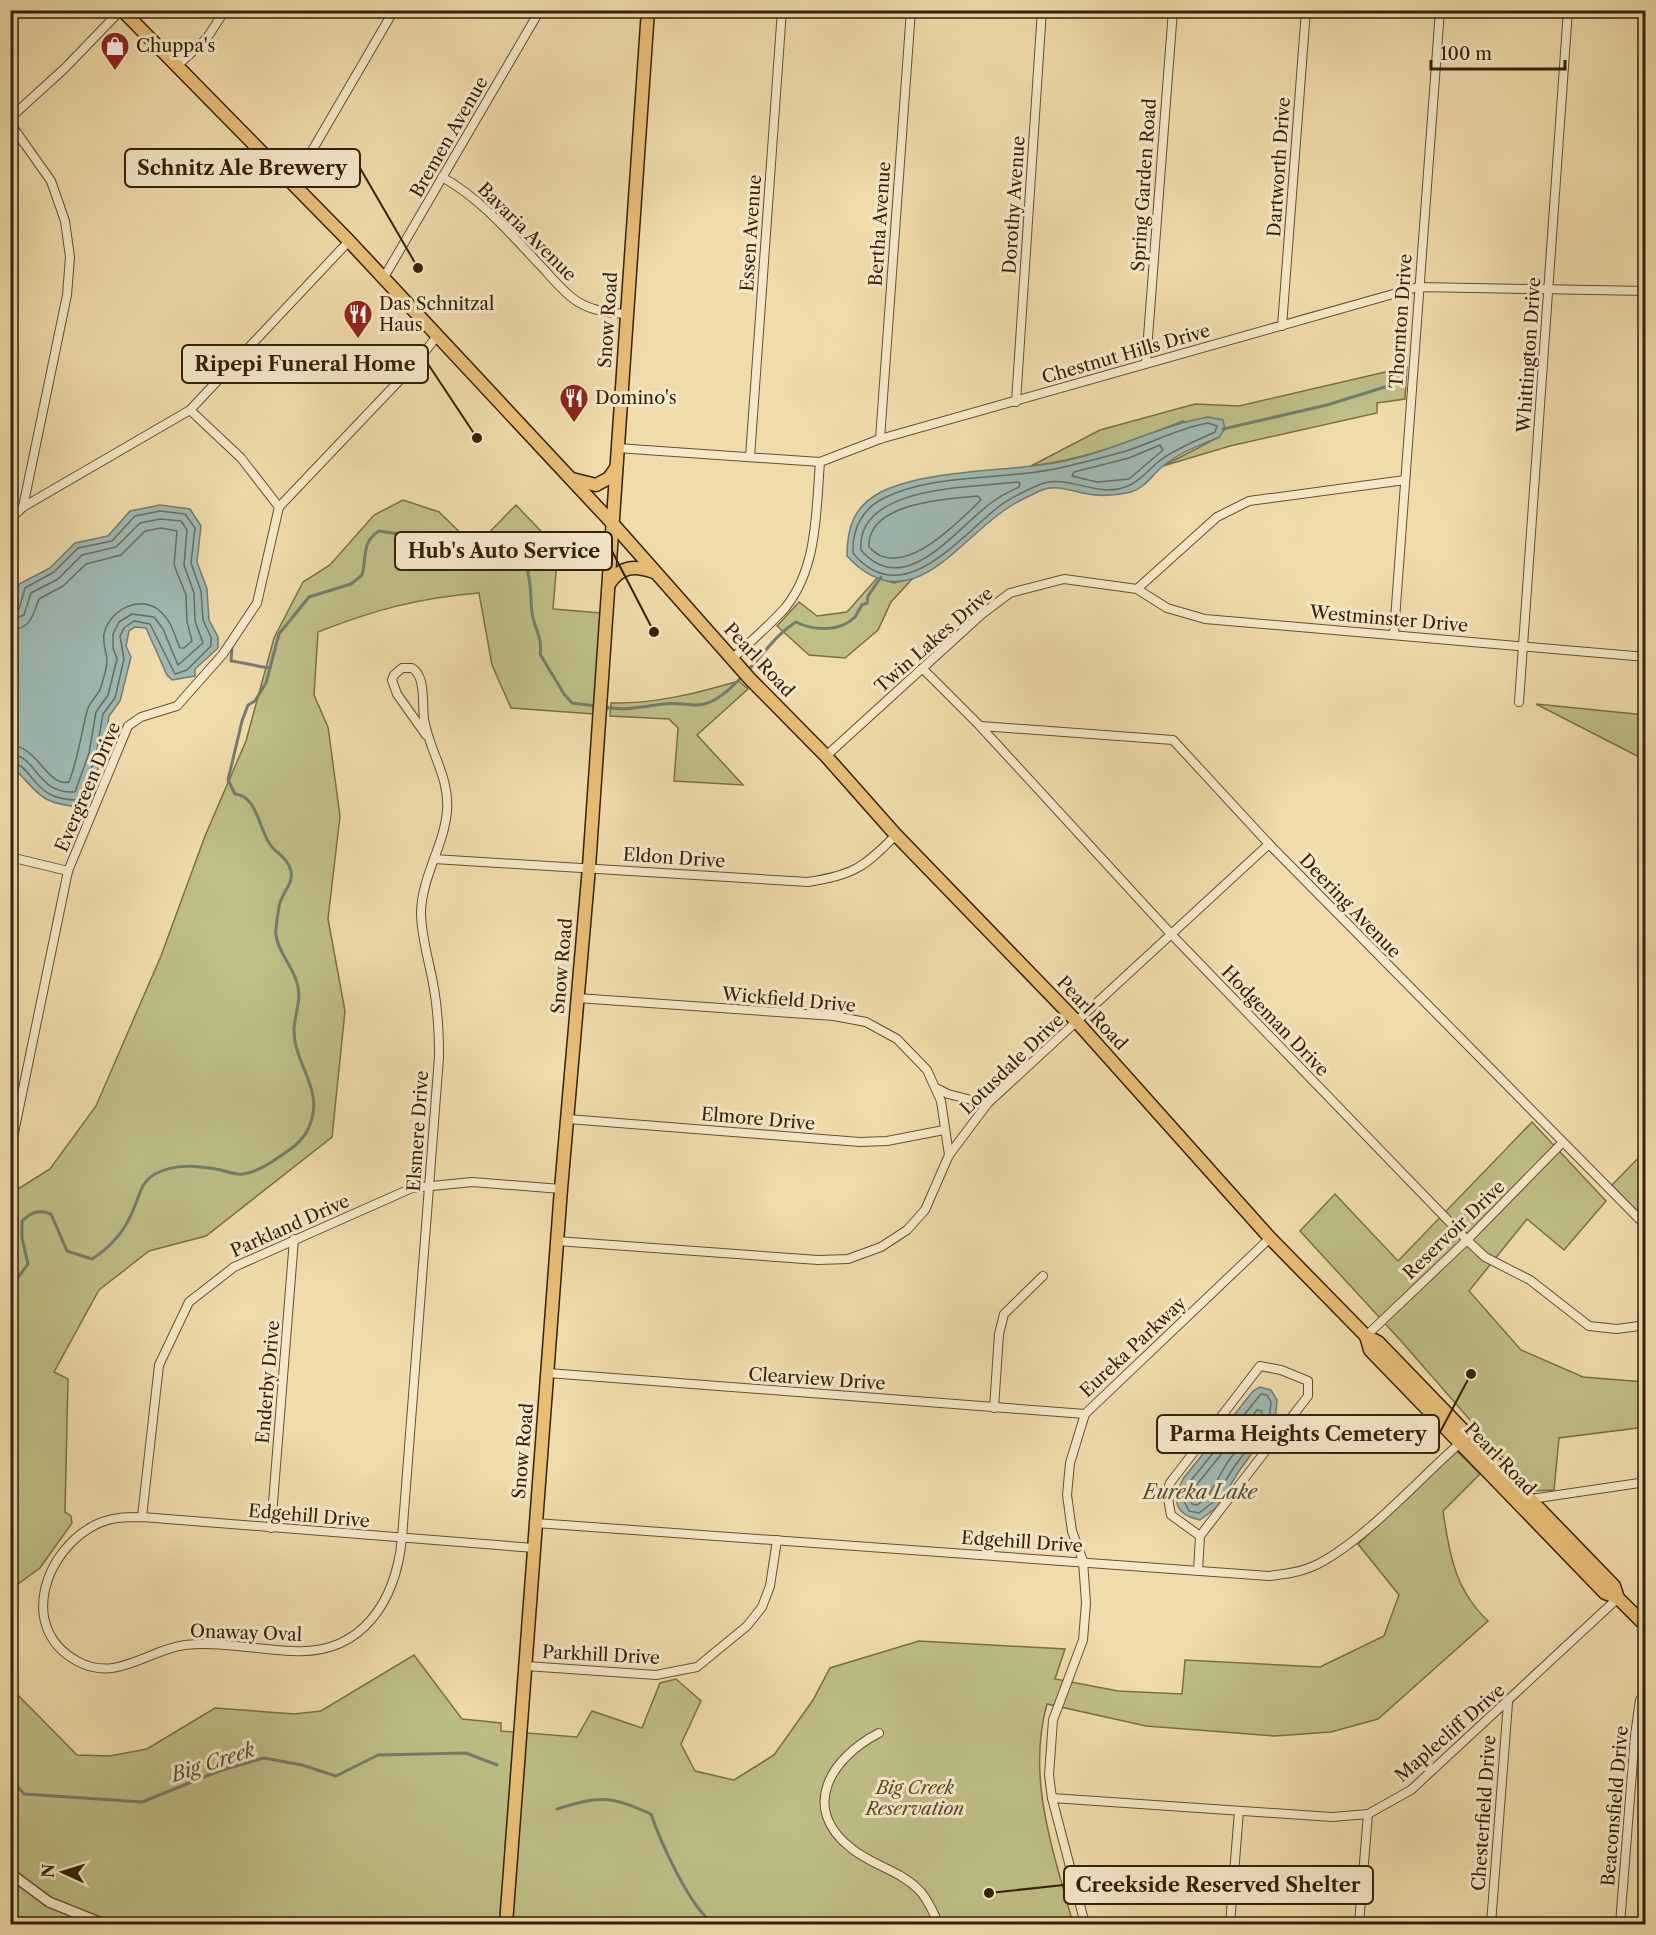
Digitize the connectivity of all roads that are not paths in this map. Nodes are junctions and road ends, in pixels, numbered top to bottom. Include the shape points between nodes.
1 (122, 10) edge
2 (225, 10) edge
3 (394, 10) edge
4 (540, 10) edge
5 (648, 10) edge
6 (782, 10) edge
7 (911, 10) edge
8 (1042, 10) edge
9 (1173, 10) edge
10 (1306, 10) edge
11 (1440, 10) edge
12 (1568, 10) edge
13 (177, 66) junction
14 (10, 118) edge
15 (10, 123) edge
16 (442, 177) junction
17 (292, 184) junction
18 (349, 241) junction
19 (384, 279) junction
20 (1418, 288) junction
21 (1549, 290) junction
22 (1646, 291) edge
23 (627, 314) junction
24 (1282, 326) junction
25 (437, 336) junction
26 (1146, 363) junction
27 (1016, 402) junction
28 (190, 410) junction
29 (880, 439) junction
30 (617, 448) junction
31 (750, 457) junction
32 (820, 462) junction
33 (616, 467) junction
34 (570, 478) junction
35 (1405, 480) junction
36 (23, 507) junction
37 (279, 507) junction
38 (10, 519) edge
39 (613, 524) junction
40 (657, 574) junction
41 (609, 584) junction
42 (1137, 589) junction
43 (1394, 633) junction
44 (1524, 645) junction
45 (1646, 645) edge
46 (1645, 657) edge
47 (732, 659) junction
48 (923, 669) junction
49 (1519, 702) dead end
50 (980, 726) junction
51 (426, 735) junction
52 (826, 756) junction
53 (896, 835) junction
54 (1269, 844) junction
55 (10, 857) edge
56 (434, 859) junction
57 (589, 867) junction
58 (69, 871) junction
59 (1171, 934) junction
60 (577, 998) junction
61 (1077, 1022) junction
62 (936, 1088) junction
63 (987, 1104) junction
64 (568, 1119) junction
65 (944, 1130) junction
66 (1562, 1143) junction
67 (10, 1152) edge
68 (949, 1155) junction
69 (429, 1186) junction
70 (561, 1189) junction
71 (1646, 1226) edge
72 (1270, 1238) junction
73 (294, 1239) junction
74 (1467, 1240) junction
75 (557, 1242) junction
76 (1043, 1276) dead end
77 (1646, 1325) edge
78 (1366, 1336) junction
79 (548, 1373) junction
80 (994, 1408) junction
81 (1085, 1414) junction
82 (1460, 1443) junction
83 (1646, 1482) edge
84 (1531, 1499) junction
85 (142, 1517) junction
86 (536, 1523) junction
87 (271, 1528) junction
88 (86, 1531) joint
89 (1200, 1536) junction
90 (402, 1538) junction
91 (777, 1540) junction
92 (534, 1548) junction
93 (1083, 1561) junction
94 (1198, 1571) junction
95 (1618, 1598) junction
96 (1646, 1626) edge
97 (526, 1666) junction
98 (1646, 1691) edge
99 (1508, 1703) junction
100 (879, 1733) dead end
101 (1052, 1798) junction
102 (1239, 1811) junction
103 (1368, 1814) junction
104 (10, 1873) edge
105 (104, 1924) edge
106 (506, 1924) edge
107 (939, 1924) edge
108 (1085, 1924) edge
109 (1230, 1924) edge
110 (1359, 1924) edge
111 (1491, 1924) edge
112 (1620, 1924) edge

1 - 13 main road, Pearl Road
1 - 14 street
2 - 13 street via 207,38
3 - 17 street
4 - 16 street, Bremen Avenue
5 - 23 main road, Snow Road
6 - 31 street, Essen Avenue
7 - 29 street, Bertha Avenue
8 - 27 street, Dorothy Avenue
9 - 26 street, Spring Garden Road
10 - 24 street, Dartworth Drive
11 - 20 street, Thornton Drive
12 - 21 street, Whittington Drive
13 - 17 main road, Pearl Road
15 - 36 street via 51,181 65,222 70,257 67,295
16 - 19 street, Bremen Avenue
16 - 23 street, Bavaria Avenue via 489,211 578,302 606,312
17 - 18 main road, Pearl Road
18 - 19 main road, Pearl Road
18 - 28 street
19 - 25 main road, Pearl Road
20 - 21 street, Chestnut Hills Drive
20 - 24 street, Chestnut Hills Drive
20 - 35 street, Thornton Drive
21 - 22 street, Chestnut Hills Drive
21 - 44 street, Whittington Drive
23 - 30 main road, Snow Road
24 - 26 street, Chestnut Hills Drive
25 - 34 main road, Pearl Road
25 - 37 street
26 - 27 street, Chestnut Hills Drive
27 - 29 street, Chestnut Hills Drive
28 - 36 street
28 - 37 street via 241,458
29 - 32 street, Chestnut Hills Drive
30 - 31 street, Chestnut Hills Drive
30 - 33 main road, Snow Road
31 - 32 street, Chestnut Hills Drive
32 - 47 street via 814,538 803,578 786,607
33 - 34 main road via 609,478 596,485
33 - 39 main road, Snow Road
34 - 39 main road, Pearl Road
35 - 42 street via 1249,501 1217,517
35 - 43 street, Thornton Drive
36 - 38 street
37 - 58 street, Evergreen Drive via 257,603 223,654 177,706 141,717 128,726
39 - 40 main road, Pearl Road
39 - 41 main road, Snow Road
40 - 41 main road via 632,567 620,571
40 - 47 main road, Pearl Road
41 - 57 main road, Snow Road
42 - 43 street, Westminster Drive via 1167,608 1205,619
42 - 48 street, Twin Lakes Drive via 1064,579 1010,593
43 - 44 street, Westminster Drive
44 - 46 street, Westminster Drive
44 - 49 street, Whittington Drive
45 - 46 street
47 - 52 main road, Pearl Road
48 - 50 street, Hodgeman Drive
48 - 52 street, Twin Lakes Drive
50 - 54 street, Deering Avenue via 1173,740
50 - 59 street, Hodgeman Drive
51 - 51 street, Elsmere Drive via 394,687 394,675 402,668 412,668 420,677
51 - 56 street, Elsmere Drive via 440,763 447,793 445,824
52 - 53 main road, Pearl Road
53 - 57 street, Eldon Drive via 865,866 835,878 808,882
53 - 61 main road, Pearl Road
54 - 59 street, Lotusdale Drive
54 - 66 street, Deering Avenue
55 - 58 street
56 - 57 street, Eldon Drive
56 - 69 street, Elsmere Drive via 421,911 439,1038
57 - 60 main road, Snow Road
58 - 67 street, Evergreen Drive
59 - 61 street, Lotusdale Drive
59 - 74 street, Hodgeman Drive
60 - 62 street, Wickfield Drive via 834,1016 866,1022 897,1038 927,1070
60 - 64 main road, Snow Road
61 - 63 street, Lotusdale Drive
61 - 72 main road, Pearl Road
62 - 63 street
62 - 65 street, Wickfield Drive
63 - 68 street, Lotusdale Drive
64 - 65 street, Elmore Drive via 860,1142
64 - 70 main road, Snow Road
65 - 68 street, Wickfield Drive
66 - 71 street, Deering Avenue
66 - 74 street, Reservoir Drive
68 - 75 street, Lotusdale Drive via 925,1210 907,1230 881,1247 848,1259
69 - 70 street, Parkland Drive via 472,1182
69 - 73 street, Parkland Drive via 412,1188
69 - 90 street, Elsmere Drive
70 - 75 main road, Snow Road
72 - 78 main road, Pearl Road
72 - 81 street, Eureka Parkway
73 - 85 street, Parkland Drive via 234,1267 189,1302 159,1365
73 - 87 street, Enderby Drive
74 - 77 street, Hodgeman Drive via 1485,1257 1530,1280 1589,1326 1617,1329
74 - 78 street, Reservoir Drive
75 - 79 main road, Snow Road
76 - 80 street via 1004,1314
78 - 82 main road, Pearl Road via 1370,1350
78 - 84 main road, Pearl Road via 1378,1342
79 - 80 street, Clearview Drive
79 - 86 main road, Snow Road
80 - 81 street, Clearview Drive
81 - 93 street, Eureka Parkway via 1070,1463 1067,1495 1072,1531
82 - 94 street, Edgehill Drive via 1346,1547 1317,1564 1269,1576
82 - 95 main road, Pearl Road via 1605,1593
83 - 84 street
84 - 95 main road, Pearl Road via 1614,1586
85 - 87 street, Edgehill Drive
85 - 88 street, Edgehill Drive via 110,1519
86 - 91 street, Edgehill Drive
86 - 92 main road, Snow Road
87 - 90 street, Edgehill Drive
88 - 90 street, Onaway Oval via 62,1554 48,1580 42,1606 57,1647 80,1663 108,1670 184,1645 303,1652 339,1643 371,1621 388,1597
89 - 89 street via 1171,1515 1167,1492 1170,1483 1260,1366 1308,1381 1308,1396
89 - 94 street
90 - 92 street, Edgehill Drive
91 - 93 street, Edgehill Drive
91 - 97 street, Parkhill Drive via 770,1586 762,1607 747,1626 697,1667 656,1676
92 - 97 main road, Snow Road
93 - 94 street, Edgehill Drive
93 - 101 street, Eureka Parkway via 1083,1640 1053,1720 1049,1754
95 - 96 main road, Pearl Road
95 - 99 street, Maplecliff Drive
97 - 106 main road, Snow Road
98 - 112 street, Beaconsfield Drive via 1640,1700 1635,1735
99 - 103 street, Maplecliff Drive via 1411,1790
99 - 111 street, Chesterfield Drive
100 - 107 street via 855,1746 836,1765 826,1786 828,1813 841,1839 851,1849 918,1888
101 - 102 street, Maplecliff Drive
101 - 108 street, Eureka Parkway
102 - 103 street, Maplecliff Drive via 1332,1817
102 - 109 street
103 - 110 street
104 - 105 street via 49,1902

